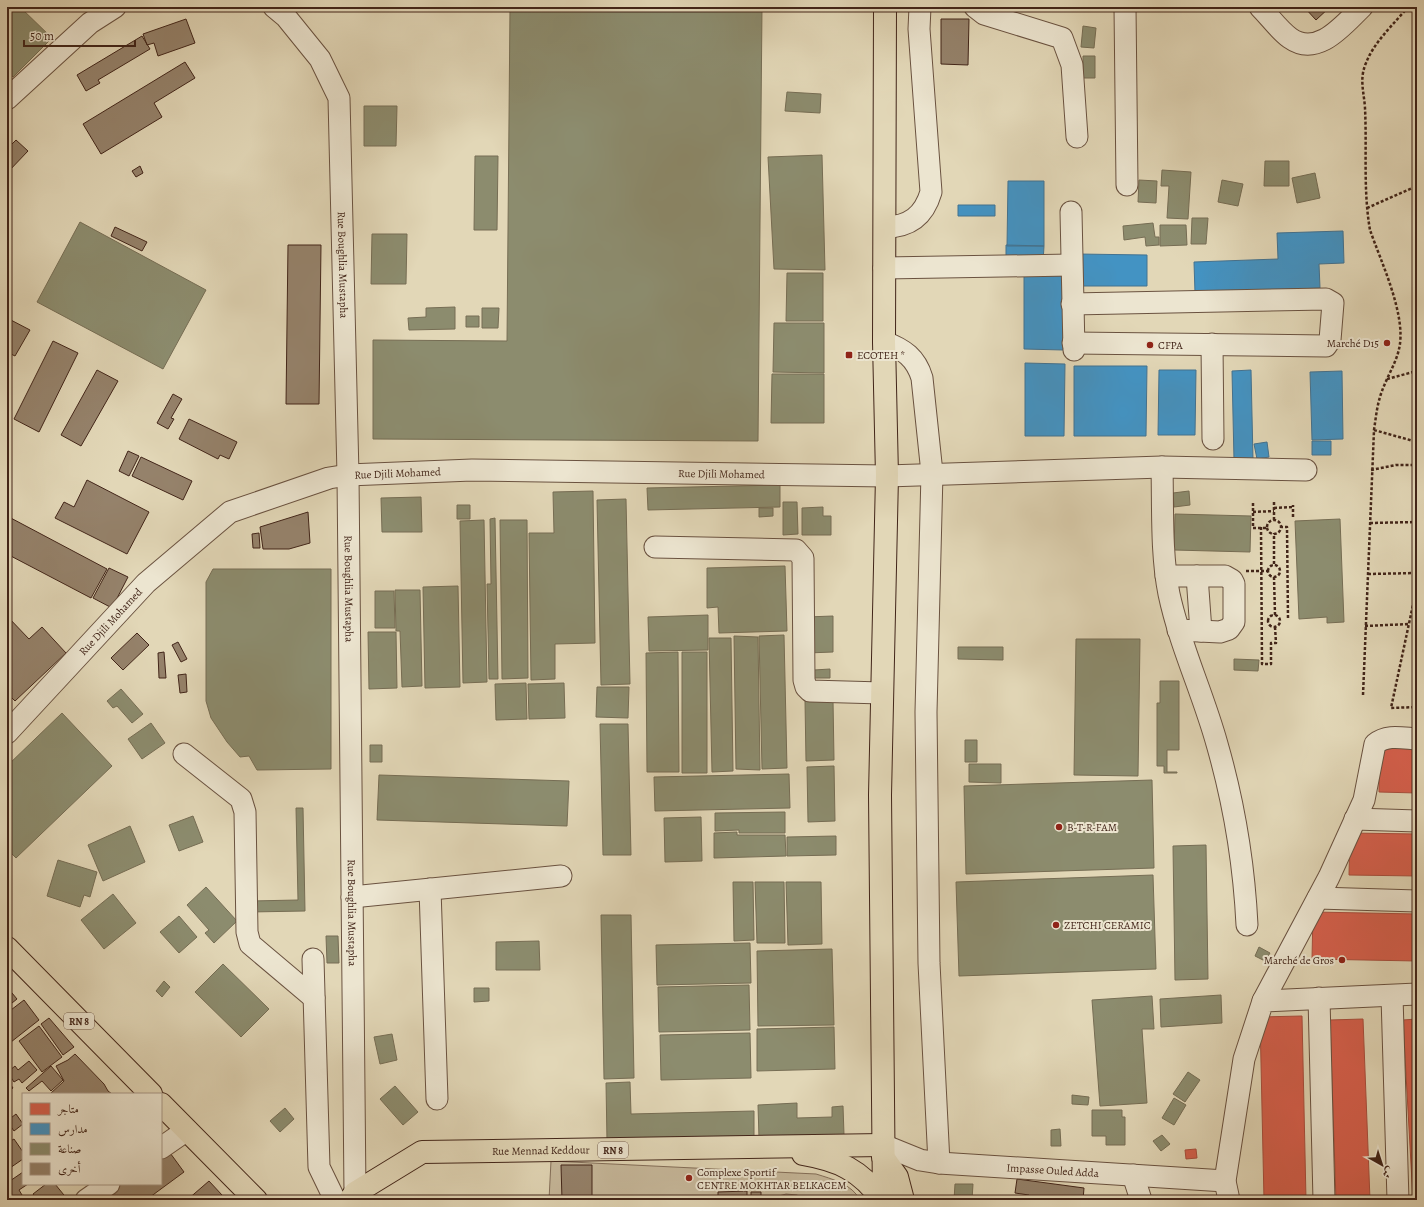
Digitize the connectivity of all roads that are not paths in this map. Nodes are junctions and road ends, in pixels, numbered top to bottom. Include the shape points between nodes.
1 (115, 7) edge
2 (274, 7) edge
3 (885, 7) edge
4 (920, 7) edge
5 (975, 7) edge
6 (1125, 7) edge
7 (1260, 7) edge
8 (1362, 7) edge
9 (7, 99) edge
10 (1078, 137) dead end
11 (1127, 185) dead end
12 (1071, 212) dead end
13 (884, 227) junction
14 (1071, 265) junction
15 (884, 268) junction
16 (1072, 304) junction
17 (884, 342) junction
18 (1212, 344) junction
19 (1213, 439) dead end
20 (1162, 468) junction
21 (1306, 470) dead end
22 (932, 473) junction
23 (348, 475) junction
24 (887, 476) junction
25 (655, 547) dead end
26 (1166, 576) junction
27 (1197, 576) junction
28 (1178, 630) junction
29 (1201, 631) junction
30 (882, 693) junction
31 (7, 734) edge
32 (1417, 739) edge
33 (184, 754) dead end
34 (1355, 819) junction
35 (1417, 821) edge
36 (561, 876) dead end
37 (430, 889) junction
38 (352, 897) junction
39 (1318, 898) junction
40 (1417, 901) edge
41 (1247, 926) dead end
42 (7, 948) edge
43 (313, 959) dead end
44 (1417, 994) edge
45 (1392, 996) junction
46 (314, 998) junction
47 (1320, 998) junction
48 (1263, 1001) junction
49 (150, 1093) edge
50 (437, 1099) dead end
51 (162, 1105) edge
52 (187, 1130) junction
53 (782, 1146) junction
54 (162, 1147) edge
55 (883, 1151) junction
56 (939, 1163) junction
57 (1133, 1175) junction
58 (108, 1185) edge
59 (1227, 1191) edge
60 (352, 1197) edge
61 (86, 1200) edge
62 (256, 1200) edge
63 (335, 1200) edge
64 (883, 1200) edge
65 (903, 1200) edge
66 (1141, 1200) edge
67 (1324, 1200) edge
68 (1398, 1200) edge

1 - 9 street via 90,23
2 - 23 street, Rue Boughlia Mustapha via 286,17 320,59 339,98
3 - 13 main road
4 - 13 street via 919,29 931,192 922,212 915,219 900,226
5 - 10 street via 984,14 1062,38 1072,65
6 - 11 street
7 - 8 street via 1290,38 1307,44 1325,40
12 - 14 street
13 - 15 main road
14 - 15 street
14 - 16 street
15 - 17 main road
16 - 18 street via 1073,346
16 - 18 street via 1326,299 1333,303 1330,340 1326,346
17 - 22 street via 903,350 916,362 920,370
17 - 24 main road
18 - 19 street
20 - 21 street, Rue Djili Mohamed
20 - 22 street, Rue Djili Mohamed
20 - 26 street
22 - 24 street, Rue Djili Mohamed
22 - 56 street via 926,727 929,963
23 - 24 street, Rue Djili Mohamed via 472,470
23 - 31 street, Rue Djili Mohamed via 329,478 230,512 146,583
23 - 38 street, Rue Boughlia Mustapha
24 - 30 main road
25 - 30 street via 796,550 803,558 806,687 810,691
26 - 27 street
26 - 28 street
27 - 29 street
27 - 29 street via 1225,576 1234,584 1232,626 1224,631
28 - 29 street
28 - 41 street via 1217,743 1231,797 1245,879
30 - 55 main road via 880,803
32 - 34 street via 1390,737 1375,744 1364,800
33 - 46 street via 241,799 245,812 247,932 250,944
34 - 35 street
34 - 39 street
36 - 37 street
37 - 38 street
37 - 50 street
38 - 60 street, Rue Boughlia Mustapha
39 - 40 street
39 - 48 street
42 - 49 main road, RN 8
43 - 46 street
44 - 45 street
45 - 47 street
45 - 68 street
46 - 63 street via 319,1167
47 - 48 street
47 - 67 street
48 - 59 street via 1244,1058
51 - 52 main road
52 - 54 street
52 - 62 main road
53 - 55 main road, Rue Mennad Keddour / RN 8
53 - 60 main road, Rue Mennad Keddour / RN 8 via 422,1152
53 - 64 main road via 793,1152 823,1157 850,1168 869,1183
55 - 56 street, Impasse Ouled Adda
55 - 64 main road
55 - 65 main road via 897,1177
56 - 57 street, Impasse Ouled Adda
57 - 59 street, Impasse Ouled Adda
57 - 66 street
58 - 61 street

